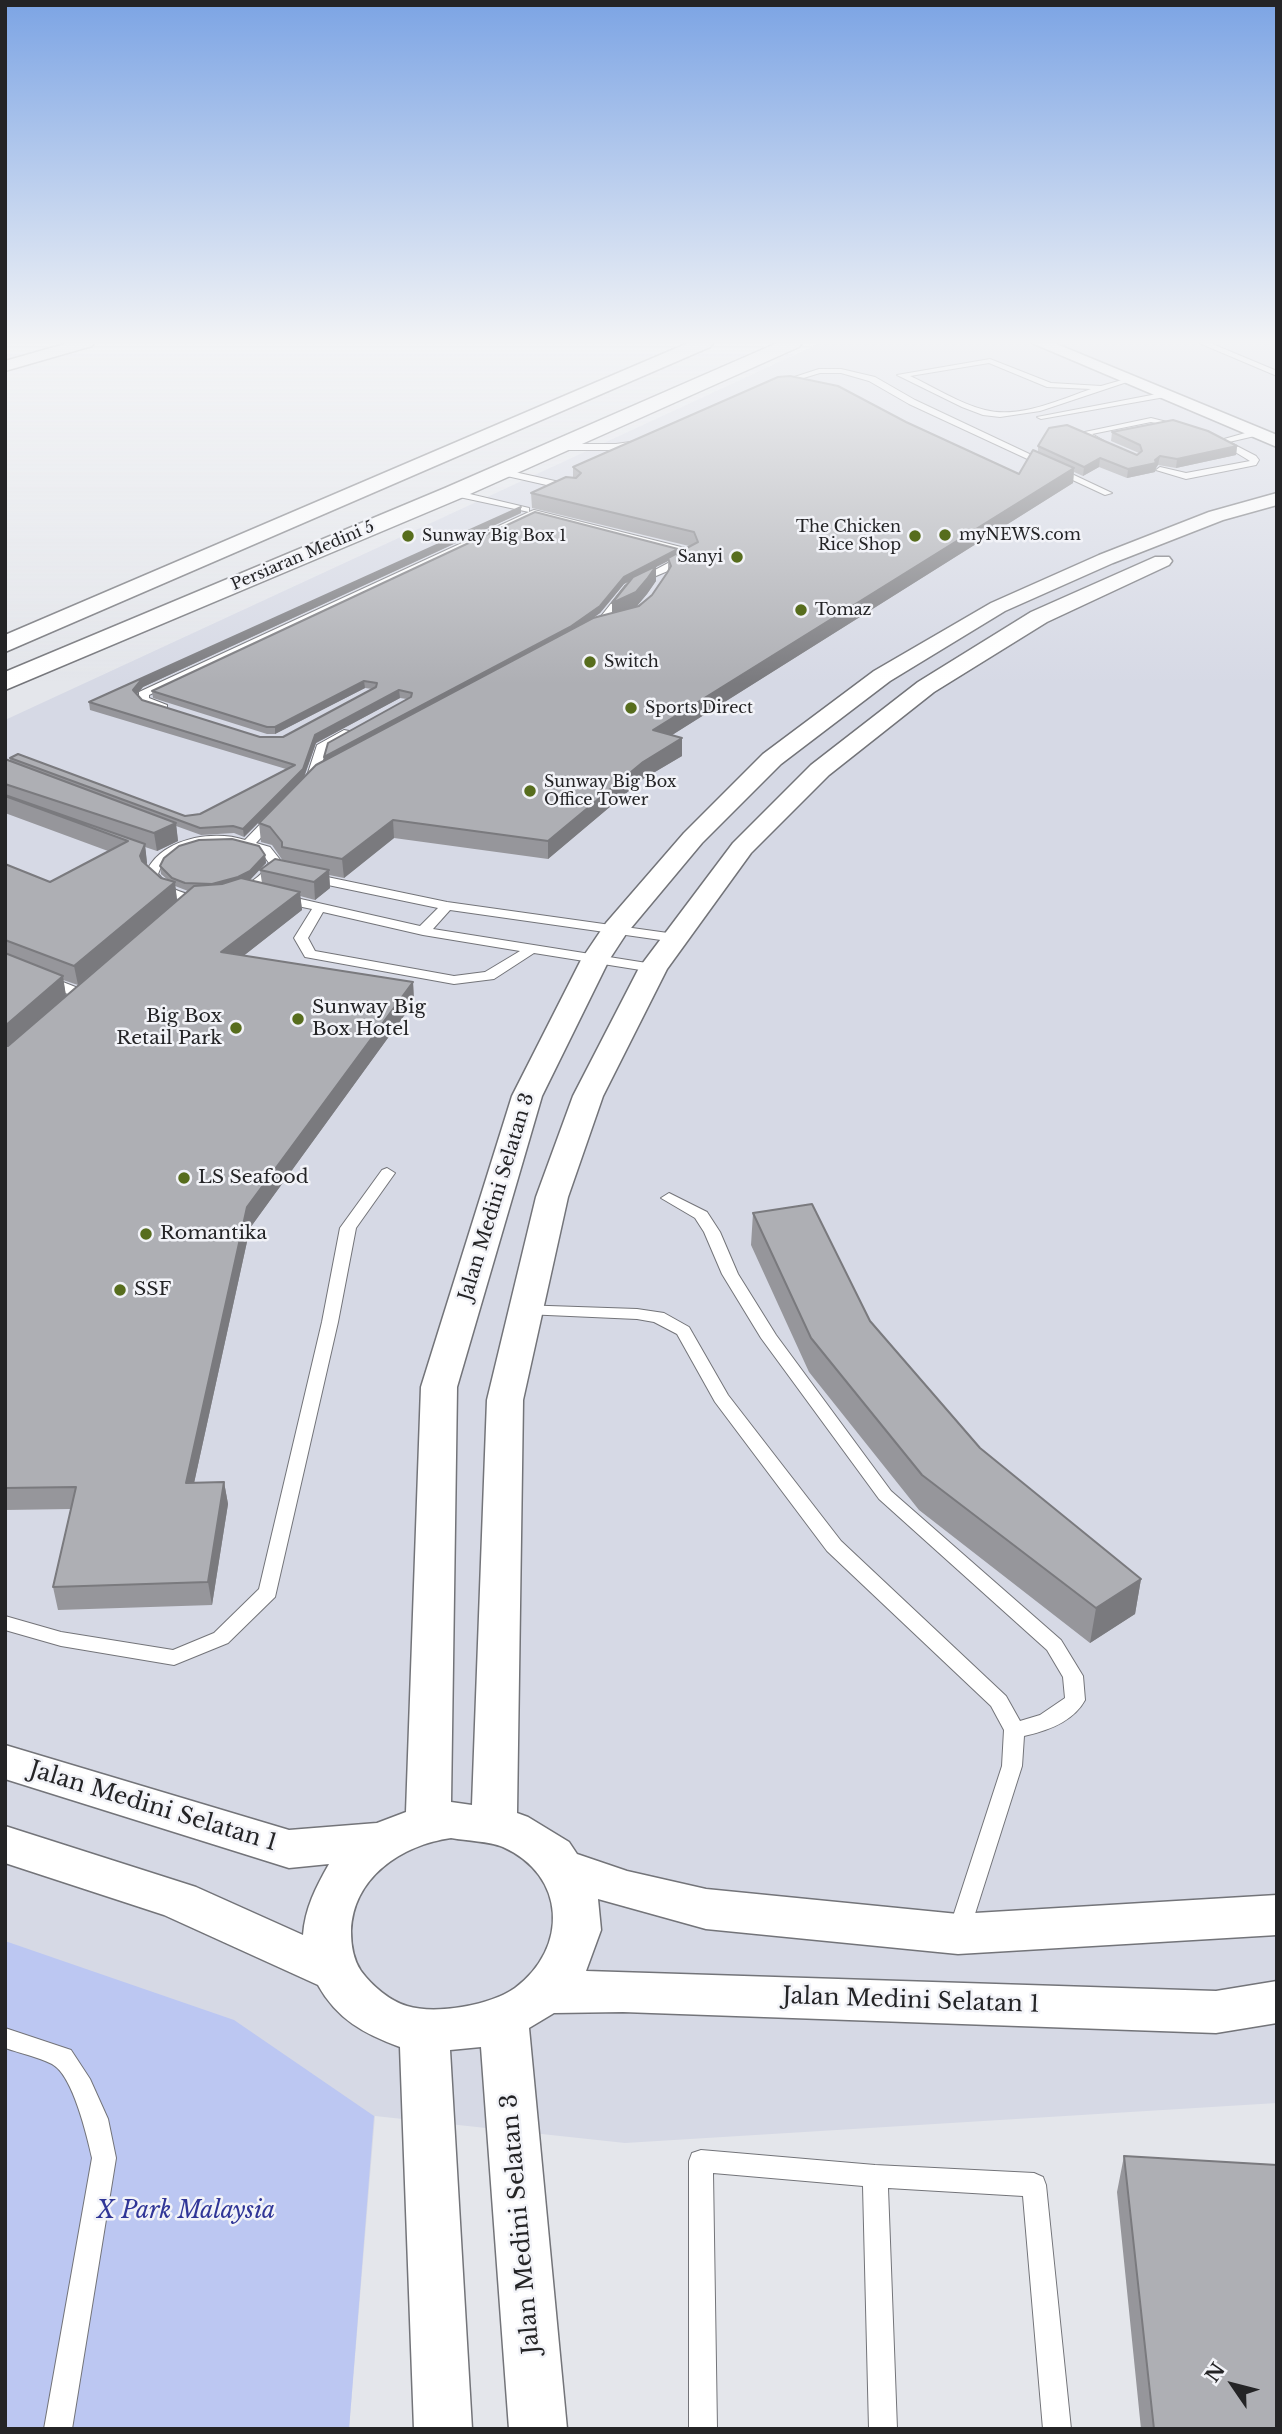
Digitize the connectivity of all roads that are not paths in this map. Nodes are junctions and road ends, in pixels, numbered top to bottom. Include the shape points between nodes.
1 (439, 457) edge
2 (535, 457) edge
3 (1030, 457) edge
4 (1249, 457) edge
5 (1160, 470) edge
6 (500, 472) junction
7 (575, 488) edge
8 (453, 493) junction
9 (1108, 493) dead end
10 (1277, 499) edge
11 (526, 510) dead end
12 (1277, 522) edge
13 (200, 599) junction
14 (615, 625) edge
15 (5, 643) edge
16 (5, 682) edge
17 (5, 705) edge
18 (174, 711) edge
19 (357, 728) edge
20 (324, 772) edge
21 (285, 806) edge
22 (173, 832) edge
23 (199, 842) junction
24 (249, 843) junction
25 (287, 872) junction
26 (246, 891) junction
27 (447, 906) junction
28 (319, 908) junction
29 (616, 929) junction
30 (424, 931) junction
31 (675, 939) junction
32 (531, 949) junction
33 (595, 960) junction
34 (5, 963) edge
35 (653, 968) junction
36 (100, 976) edge
37 (387, 1173) dead end
38 (669, 1198) dead end
39 (525, 1310) junction
40 (5, 1623) edge
41 (1014, 1730) junction
42 (5, 1762) edge
43 (428, 1823) junction
44 (494, 1823) junction
45 (384, 1841) junction
46 (5, 1844) edge
47 (565, 1869) junction
48 (1277, 1915) edge
49 (958, 1934) junction
50 (336, 1971) junction
51 (1277, 2001) edge
52 (525, 2006) junction
53 (424, 2031) junction
54 (5, 2038) edge
55 (875, 2176) junction
56 (58, 2429) edge
57 (443, 2429) edge
58 (538, 2429) edge
59 (703, 2429) edge
60 (883, 2429) edge
61 (1057, 2429) edge

1 - 15 street, Persiaran Medini 5
2 - 6 street, Persiaran Medini 5
3 - 9 lane
4 - 5 lane via 1255,460 1186,476
6 - 7 lane
6 - 8 street, Persiaran Medini 5
8 - 11 lane
8 - 13 street, Persiaran Medini 5
10 - 29 street, Jalan Medini Selatan 3 via 1216,516 998,607 882,676 772,759 693,838
12 - 31 street via 1140,568 1038,617 926,687 820,770 742,848
13 - 16 street, Persiaran Medini 5
13 - 17 street via 200,610 158,636
14 - 18 lane via 590,628 606,617 628,587 662,576 690,552 534,513 143,694 144,700
19 - 20 lane via 321,747 308,784
21 - 24 lane
22 - 23 lane
23 - 24 lane
23 - 26 lane via 152,857 155,883 188,902
24 - 25 lane via 271,854
25 - 26 lane
25 - 27 lane
26 - 28 lane
27 - 29 lane
27 - 30 lane
28 - 30 lane
28 - 32 lane via 302,938 310,954 454,980 489,976
29 - 31 lane
29 - 33 street, Jalan Medini Selatan 3
30 - 32 lane
31 - 35 street
32 - 33 lane
33 - 35 lane
33 - 43 street, Jalan Medini Selatan 3 via 527,1096 439,1387
34 - 36 lane via 75,998
35 - 39 street via 588,1096 552,1197
37 - 40 lane via 348,1228 268,1592 221,1638 174,1658 61,1639
38 - 41 lane via 701,1215 769,1338 885,1495 1054,1645 1073,1676 1075,1700 1038,1726
39 - 41 lane via 637,1314 658,1317 683,1331 721,1398 834,1546 999,1701
39 - 44 street via 505,1400
41 - 49 lane via 1012,1766
42 - 45 street, Jalan Medini Selatan 1 via 289,1849
43 - 44 street
43 - 45 street
44 - 47 street via 534,1840
45 - 50 street via 349,1871 336,1890 325,1929
46 - 50 street via 179,1901
47 - 49 street via 706,1909
47 - 52 street via 579,1906 572,1954 561,1974
48 - 49 street
50 - 53 street via 351,1996 372,2012 396,2025
51 - 52 street, Jalan Medini Selatan 1 via 1216,2012 637,1992
52 - 53 street via 465,2030
52 - 58 street, Jalan Medini Selatan 3
53 - 57 street
54 - 56 lane via 63,2057 96,2119 104,2158
55 - 59 lane via 701,2161
55 - 60 lane
55 - 61 lane via 1034,2185

